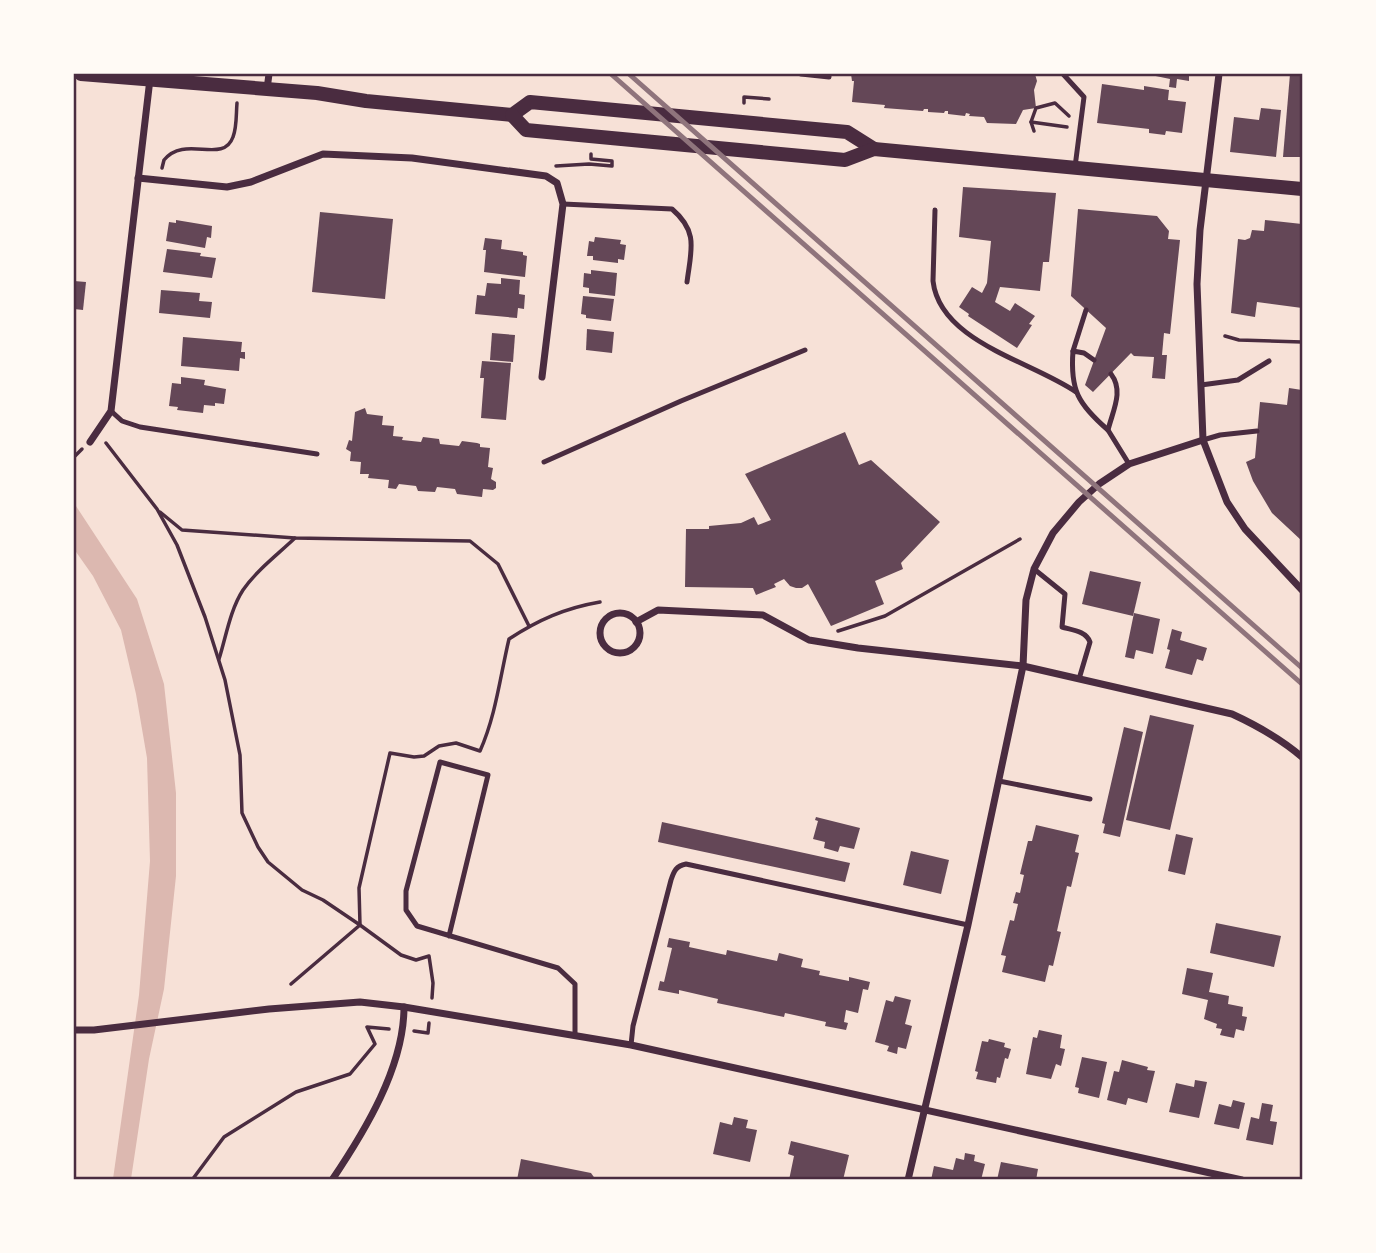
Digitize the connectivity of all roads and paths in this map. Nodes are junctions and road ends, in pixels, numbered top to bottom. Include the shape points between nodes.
1 (81, 74) edge
2 (269, 74) edge
3 (801, 74) edge
4 (829, 74) edge
5 (1063, 74) edge
6 (1219, 74) edge
7 (150, 78) junction
8 (267, 89) junction
9 (769, 99) dead end
10 (744, 103) dead end
11 (512, 115) junction
12 (236, 117) dead end
13 (1031, 122) junction
14 (1069, 128) junction
15 (1034, 131) dead end
16 (1068, 136) dead end
17 (874, 149) junction
18 (591, 154) dead end
19 (164, 160) dead end
20 (1074, 167) junction
21 (546, 176) junction
22 (138, 178) junction
23 (1206, 180) junction
24 (1303, 189) edge
25 (563, 204) junction
26 (935, 210) dead end
27 (687, 282) dead end
28 (1086, 310) dead end
29 (1225, 336) dead end
30 (1303, 342) edge
31 (805, 350) dead end
32 (1073, 351) junction
33 (1094, 360) dead end
34 (1269, 361) dead end
35 (1111, 374) dead end
36 (542, 377) dead end
37 (1200, 384) junction
38 (1076, 392) junction
39 (111, 411) junction
40 (1108, 430) junction
41 (1257, 431) dead end
42 (1203, 440) junction
43 (90, 442) joint
44 (317, 454) dead end
45 (544, 462) dead end
46 (1129, 464) junction
47 (157, 509) junction
48 (295, 538) junction
49 (1020, 539) dead end
50 (1034, 569) junction
51 (1303, 590) edge
52 (600, 601) dead end
53 (636, 622) junction
54 (529, 626) junction
55 (809, 640) junction
56 (219, 661) junction
57 (1023, 666) junction
58 (1079, 679) junction
59 (1303, 757) edge
60 (999, 781) junction
61 (1090, 799) dead end
62 (360, 925) junction
63 (968, 925) junction
64 (449, 936) junction
65 (291, 984) dead end
66 (433, 984) dead end
67 (404, 1007) junction
68 (367, 1027) dead end
69 (74, 1030) edge
70 (575, 1034) junction
71 (631, 1045) junction
72 (924, 1108) junction
73 (191, 1180) edge
74 (332, 1180) edge
75 (908, 1180) edge
76 (1242, 1180) edge

1 - 7 main road
2 - 8 street
3 - 4 lane
5 - 20 lane via 1084,97
6 - 23 street
7 - 8 main road
7 - 22 street
8 - 11 main road
9 - 10 path via 744,97
11 - 17 main road via 526,130 845,160
11 - 17 main road via 530,102 847,132
12 - 19 path via 234,135 227,145 208,151 178,149
13 - 14 path
13 - 14 path via 1036,108 1055,103 1070,117
13 - 15 path
14 - 16 path
17 - 20 main road
18 - 21 path via 591,159 612,160 612,166 554,167
20 - 23 main road
21 - 22 street via 412,158 323,154 251,183 227,187
21 - 25 street via 557,183
22 - 39 street
23 - 24 main road
23 - 37 street via 1197,285
25 - 27 lane via 672,209 692,237
25 - 36 street
26 - 38 lane via 934,292 948,316 978,340
28 - 32 lane
29 - 30 path
31 - 45 lane
32 - 33 lane
32 - 38 lane via 1071,375
34 - 37 lane via 1238,380
35 - 40 lane via 1119,389
37 - 42 street
38 - 40 lane
39 - 43 street
39 - 44 lane via 140,427
40 - 46 lane
41 - 42 lane
42 - 46 street
42 - 51 street via 1227,502 1245,529
43 - 47 path via 94,448 103,441
46 - 50 street via 1079,502 1053,533
47 - 48 path via 182,530
47 - 56 path via 177,545
48 - 54 path via 470,541 498,564
48 - 56 path via 243,590
49 - 55 path via 885,616
50 - 57 street via 1026,600
50 - 58 lane via 1065,594 1062,627 1088,637
52 - 54 path
53 - 53 street via 620,613 607,617 600,630 602,644 620,653 633,648 640,636
53 - 55 street via 658,610 764,615
54 - 62 path via 509,639 498,697 480,751 456,743 439,746 424,756 390,753 359,888
55 - 57 street
56 - 62 path via 240,755 242,813 258,846 268,862 302,890
57 - 58 street
57 - 60 street
58 - 59 street via 1232,714
60 - 61 lane
60 - 63 street
62 - 65 path
62 - 66 path via 401,955 416,960 429,956
63 - 71 lane via 680,866 671,880
63 - 72 street
64 - 64 lane via 417,926 406,910 406,891 440,762 488,775
64 - 70 lane via 558,968 575,984
67 - 69 street via 360,1002
67 - 70 street
67 - 74 street via 404,1030 383,1092
68 - 73 path via 375,1044 349,1073 296,1092 224,1137
70 - 71 street
71 - 72 street
72 - 75 street
72 - 76 street

